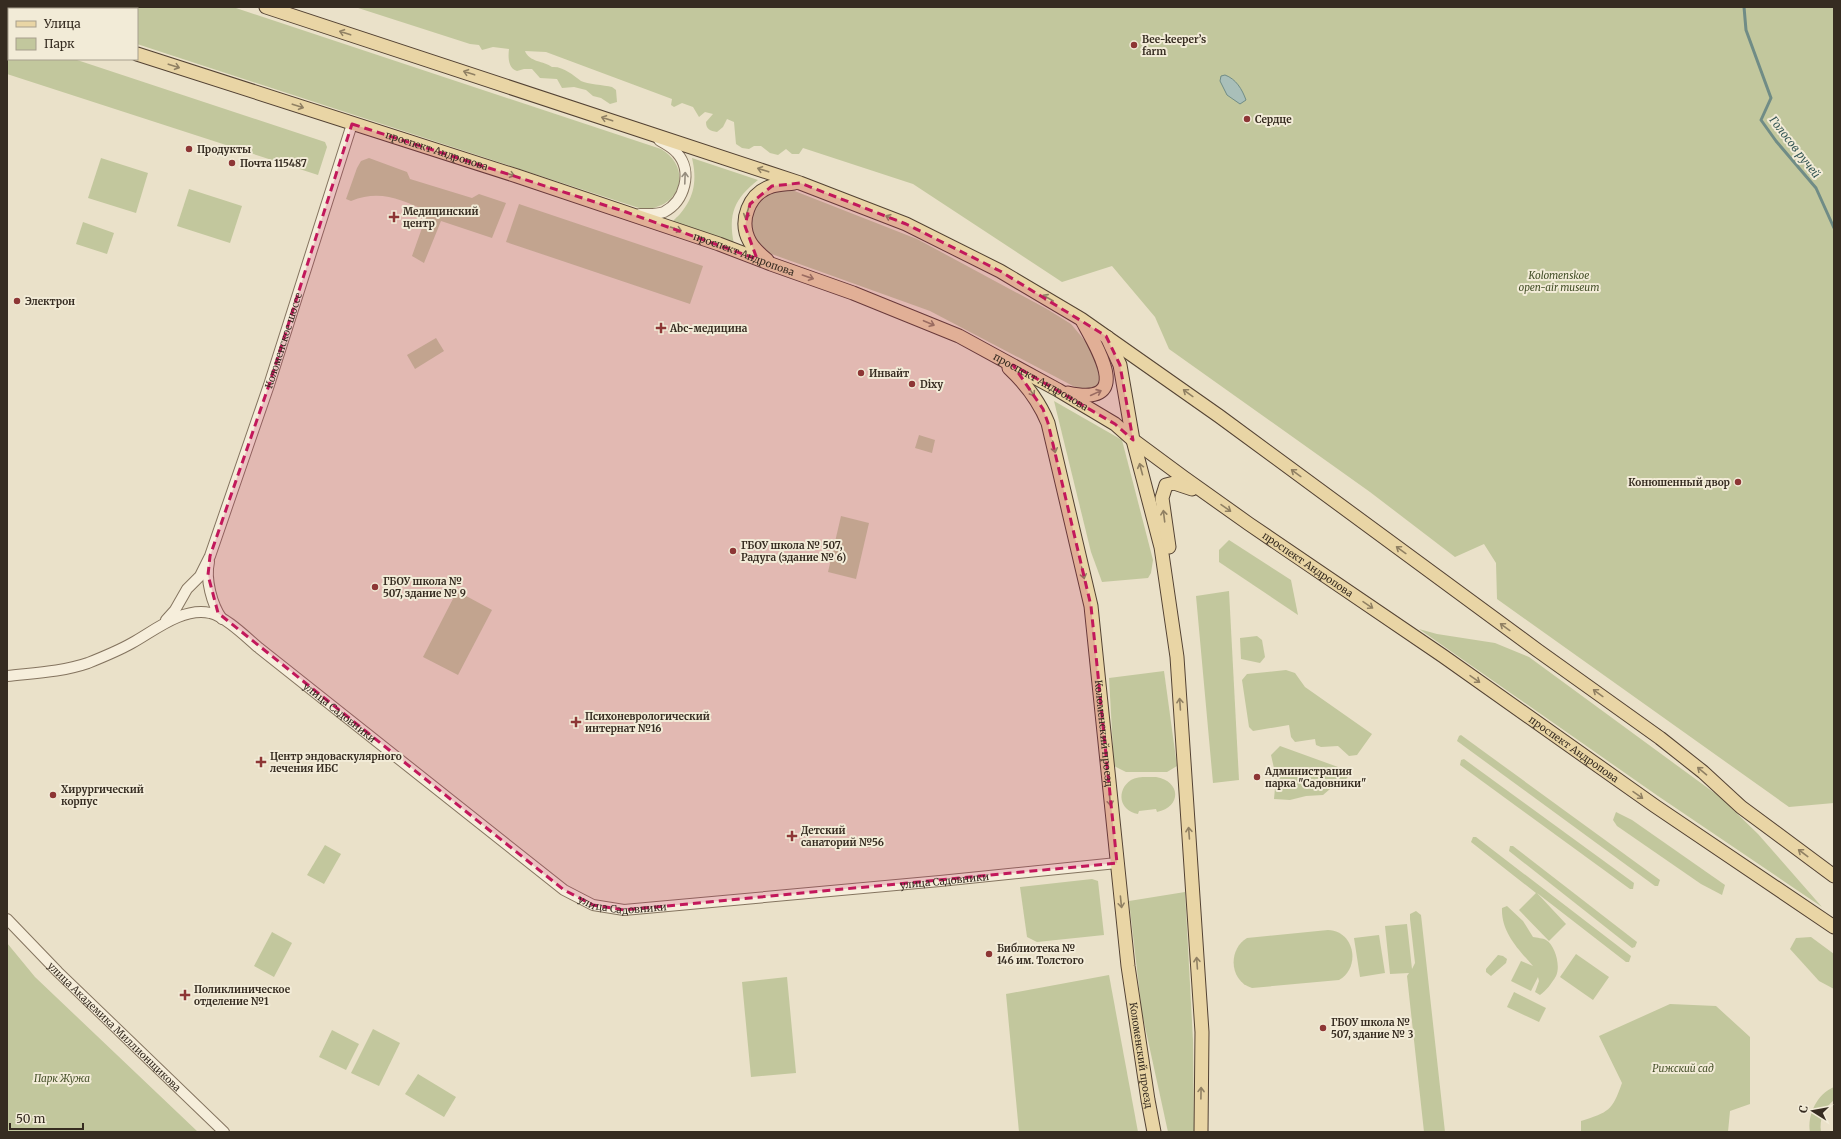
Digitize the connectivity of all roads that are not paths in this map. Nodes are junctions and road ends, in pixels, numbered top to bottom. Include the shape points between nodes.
1 (266, 7) edge
2 (138, 54) edge
3 (352, 124) junction
4 (644, 131) junction
5 (800, 183) junction
6 (626, 212) junction
7 (771, 264) junction
8 (1081, 319) junction
9 (1106, 336) junction
10 (996, 356) junction
11 (1058, 390) junction
12 (1133, 440) junction
13 (1205, 493) junction
14 (210, 556) junction
15 (1165, 567) junction
16 (191, 586) junction
17 (184, 596) junction
18 (212, 596) junction
19 (200, 613) junction
20 (222, 619) junction
21 (162, 624) junction
22 (7, 676) edge
23 (1117, 863) junction
24 (1834, 876) edge
25 (7, 919) edge
26 (1834, 927) edge
27 (224, 1132) edge
28 (1154, 1132) edge
29 (1201, 1132) edge

4 -> 1 main road
2 -> 3 main road, проспект Андропова
3 -> 6 main road, проспект Андропова
3 - 14 street, Коломенское шоссе via 274,370
5 -> 4 main road
6 -> 4 street via 652,215 664,212 678,200 685,182 685,169 676,152
5 -> 7 main road via 767,188 753,200 746,212 744,221 749,242
8 -> 5 main road via 1000,270 922,231
6 -> 7 main road, проспект Андропова
7 -> 10 main road, проспект Андропова via 918,319 959,336
8 - 9 main road
11 -> 8 main road via 1088,396 1099,393 1106,382 1106,371 1101,356
9 - 12 main road via 1120,365
24 -> 9 main road via 1741,807 1703,772 1660,738
10 - 11 main road, проспект Андропова
10 -> 23 main road, Коломенский проезд via 1026,384 1043,410 1048,423 1091,606
11 - 12 main road, проспект Андропова via 1115,424
12 - 13 main road, проспект Андропова
15 -> 12 main road
15 -> 13 main road via 1170,557 1162,498 1166,485 1180,484
13 -> 26 main road, проспект Андропова via 1443,656 1655,806
14 - 16 street, Коломенское шоссе via 200,576
14 - 18 street, Коломенское шоссе via 208,575
29 -> 15 main road via 1200,1000 1177,657
16 - 17 street, улица Садовники
16 - 18 street via 203,585
17 - 19 street, улица Садовники via 187,608
17 - 21 street, улица Садовники
18 - 19 street via 211,606
18 - 20 street, улица Садовники
19 - 20 street, улица Садовники via 209,613
19 - 21 street, улица Садовники via 181,616
20 - 23 street, улица Садовники via 564,890 593,905 624,910
21 - 22 street, улица Садовники via 115,652 86,663
23 -> 28 main road, Коломенский проезд via 1128,966
25 - 27 street, улица Академика Миллионщикова via 58,972

